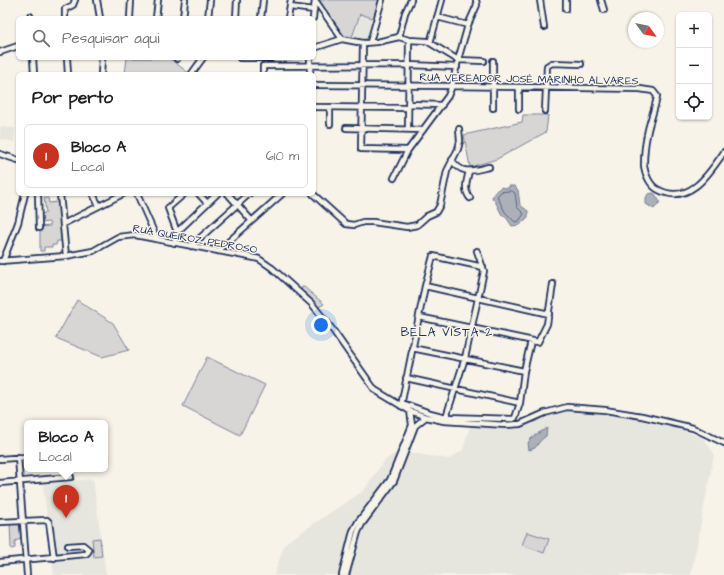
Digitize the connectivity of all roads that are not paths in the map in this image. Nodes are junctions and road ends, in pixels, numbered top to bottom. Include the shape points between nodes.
1 (75, 0) edge
2 (97, 0) edge
3 (131, 0) edge
4 (158, 0) edge
5 (185, 0) edge
6 (210, 0) edge
7 (238, 0) edge
8 (263, 0) edge
9 (291, 0) edge
10 (315, 0) edge
11 (382, 0) edge
12 (411, 0) edge
13 (442, 0) edge
14 (476, 0) edge
15 (540, 0) edge
16 (566, 0) edge
17 (601, 0) edge
18 (290, 7) junction
19 (566, 9) dead end
20 (314, 10) junction
21 (604, 10) dead end
22 (65, 16) edge
23 (100, 16) edge
24 (130, 16) edge
25 (156, 16) edge
26 (183, 16) edge
27 (208, 16) edge
28 (236, 16) edge
29 (260, 16) edge
30 (288, 16) edge
31 (313, 16) edge
32 (437, 17) junction
33 (468, 25) junction
34 (544, 27) dead end
35 (399, 37) junction
36 (342, 39) junction
37 (409, 40) junction
38 (370, 42) junction
39 (363, 43) junction
40 (430, 43) junction
41 (16, 47) edge
42 (316, 47) edge
43 (0, 52) edge
44 (33, 60) edge
45 (67, 60) edge
46 (102, 60) edge
47 (202, 60) edge
48 (310, 60) edge
49 (458, 60) junction
50 (484, 61) dead end
51 (493, 61) dead end
52 (581, 64) dead end
53 (310, 65) junction
54 (409, 65) junction
55 (362, 66) junction
56 (457, 67) junction
57 (34, 72) edge
58 (68, 72) edge
59 (101, 72) edge
60 (193, 72) edge
61 (263, 72) edge
62 (310, 72) edge
63 (316, 86) edge
64 (362, 86) junction
65 (409, 86) junction
66 (452, 86) junction
67 (493, 87) junction
68 (518, 87) junction
69 (546, 88) junction
70 (442, 105) junction
71 (408, 106) junction
72 (316, 107) edge
73 (330, 107) junction
74 (361, 107) junction
75 (493, 108) dead end
76 (519, 109) dead end
77 (545, 111) dead end
78 (330, 124) dead end
79 (346, 128) dead end
80 (362, 128) junction
81 (408, 129) junction
82 (459, 129) dead end
83 (423, 130) junction
84 (408, 150) junction
85 (724, 152) edge
86 (0, 154) edge
87 (16, 159) edge
88 (452, 160) junction
89 (489, 167) dead end
90 (468, 171) junction
91 (394, 178) dead end
92 (25, 196) edge
93 (38, 196) edge
94 (60, 196) edge
95 (94, 196) edge
96 (119, 196) edge
97 (138, 196) edge
98 (182, 196) edge
99 (201, 196) edge
100 (215, 196) edge
101 (230, 196) edge
102 (247, 196) edge
103 (280, 196) edge
104 (314, 196) edge
105 (470, 198) dead end
106 (207, 203) junction
107 (237, 205) junction
108 (99, 206) junction
109 (251, 220) junction
110 (63, 224) junction
111 (39, 228) dead end
112 (177, 232) junction
113 (157, 240) junction
114 (174, 243) junction
115 (191, 246) junction
116 (218, 251) junction
117 (476, 251) dead end
118 (66, 256) junction
119 (1, 261) edge
120 (483, 267) junction
121 (553, 284) dead end
122 (425, 286) junction
123 (479, 298) junction
124 (549, 314) junction
125 (419, 317) junction
126 (472, 328) junction
127 (531, 341) junction
128 (412, 348) junction
129 (465, 358) junction
130 (524, 372) junction
131 (406, 378) junction
132 (455, 390) junction
133 (520, 403) junction
134 (401, 404) junction
135 (410, 411) junction
136 (426, 417) junction
137 (445, 419) junction
138 (724, 443) edge
139 (18, 457) junction
140 (24, 457) edge
141 (0, 458) edge
142 (71, 477) dead end
143 (20, 482) junction
144 (0, 483) edge
145 (23, 521) junction
146 (0, 522) edge
147 (68, 546) dead end
148 (54, 558) junction
149 (27, 560) junction
150 (0, 562) edge
151 (28, 575) edge
152 (342, 575) edge
153 (346, 575) edge

1 - 22 street via 73,5 65,9
2 - 23 street
3 - 24 street
4 - 25 street
5 - 26 street
6 - 27 street
7 - 28 street
8 - 29 street
9 - 18 street
10 - 20 street
10 - 36 street
11 - 38 street
12 - 35 street
13 - 32 street
14 - 33 street via 477,4
15 - 34 street
16 - 19 street
17 - 21 street
18 - 20 street
18 - 30 street
20 - 31 street
32 - 33 street
32 - 40 street
33 - 49 street
35 - 37 street
35 - 38 street
36 - 39 street
36 - 42 street
37 - 40 street
37 - 54 street
38 - 39 street
39 - 55 street
40 - 49 street
41 - 43 street
44 - 57 street
45 - 58 street
46 - 59 street
47 - 60 street
48 - 53 street
49 - 50 street
49 - 56 street
51 - 67 street
52 - 69 street via 548,64
53 - 55 street
53 - 61 street via 263,66
53 - 62 street
54 - 55 street
54 - 56 street
54 - 65 street
55 - 64 street
56 - 66 street
63 - 64 street, RUA VEREADOR JOSÉ MARINHO ALVARES
64 - 65 street, RUA VEREADOR JOSÉ MARINHO ALVARES
64 - 74 street
65 - 66 street, RUA VEREADOR JOSÉ MARINHO ALVARES
65 - 71 street
66 - 67 street, RUA VEREADOR JOSÉ MARINHO ALVARES
66 - 70 street
67 - 68 street, RUA VEREADOR JOSÉ MARINHO ALVARES
67 - 75 street
68 - 69 street, RUA VEREADOR JOSÉ MARINHO ALVARES
68 - 76 street
69 - 77 street
69 - 85 street, RUA VEREADOR JOSÉ MARINHO ALVARES via 653,91 657,96 647,135 644,166 646,175 655,188 665,193 673,195 689,190 701,182
70 - 71 street
70 - 83 street
71 - 74 street
71 - 81 street
72 - 73 street
73 - 74 street
73 - 78 street
74 - 80 street
79 - 80 street
80 - 81 street
80 - 84 street via 362,149
81 - 83 street
82 - 88 street via 460,141
83 - 84 street
84 - 91 street
86 - 87 street
88 - 90 street via 456,166
88 - 104 street via 438,210 411,227 373,222 346,224
89 - 90 street
90 - 105 street via 466,190
92 - 119 street via 18,223
93 - 111 street
94 - 110 street
95 - 108 street
96 - 108 street
97 - 113 street
98 - 112 street via 168,208
99 - 106 street
100 - 106 street
101 - 107 street
102 - 107 street
103 - 109 street
106 - 112 street
107 - 109 street
107 - 115 street
108 - 110 street
109 - 116 street
110 - 118 street
112 - 114 street
113 - 114 street, RUA QUEIROZ PEDROSO
113 - 118 street, RUA QUEIROZ PEDROSO via 135,235 118,236 93,252
114 - 115 street, RUA QUEIROZ PEDROSO
115 - 116 street, RUA QUEIROZ PEDROSO
116 - 134 street, RUA QUEIROZ PEDROSO via 259,259 272,268 317,310 375,390
117 - 120 street
118 - 119 street, RUA QUEIROZ PEDROSO
120 - 122 street via 433,256
120 - 123 street
121 - 124 street
122 - 123 street
122 - 125 street
123 - 124 street
123 - 126 street
124 - 127 street via 538,342
125 - 126 street
125 - 128 street
126 - 127 street
126 - 129 street
127 - 130 street
128 - 129 street
128 - 131 street
129 - 130 street
129 - 132 street
130 - 133 street
131 - 132 street
131 - 134 street
132 - 133 street
132 - 137 street
133 - 137 street via 513,419
134 - 135 street, RUA QUEIROZ PEDROSO
134 - 137 street
135 - 136 street, RUA QUEIROZ PEDROSO
135 - 152 street via 412,425 390,480 353,531
136 - 137 street, RUA QUEIROZ PEDROSO
136 - 153 street via 415,426 394,481 362,524
137 - 138 street via 513,425 571,407 642,416 693,428
139 - 140 street
139 - 141 street
139 - 143 street
142 - 143 street
143 - 144 street
143 - 145 street
145 - 146 street
145 - 148 street via 49,522
145 - 149 street
147 - 148 street via 83,545 89,550 86,554
148 - 149 street
149 - 150 street
149 - 151 street

